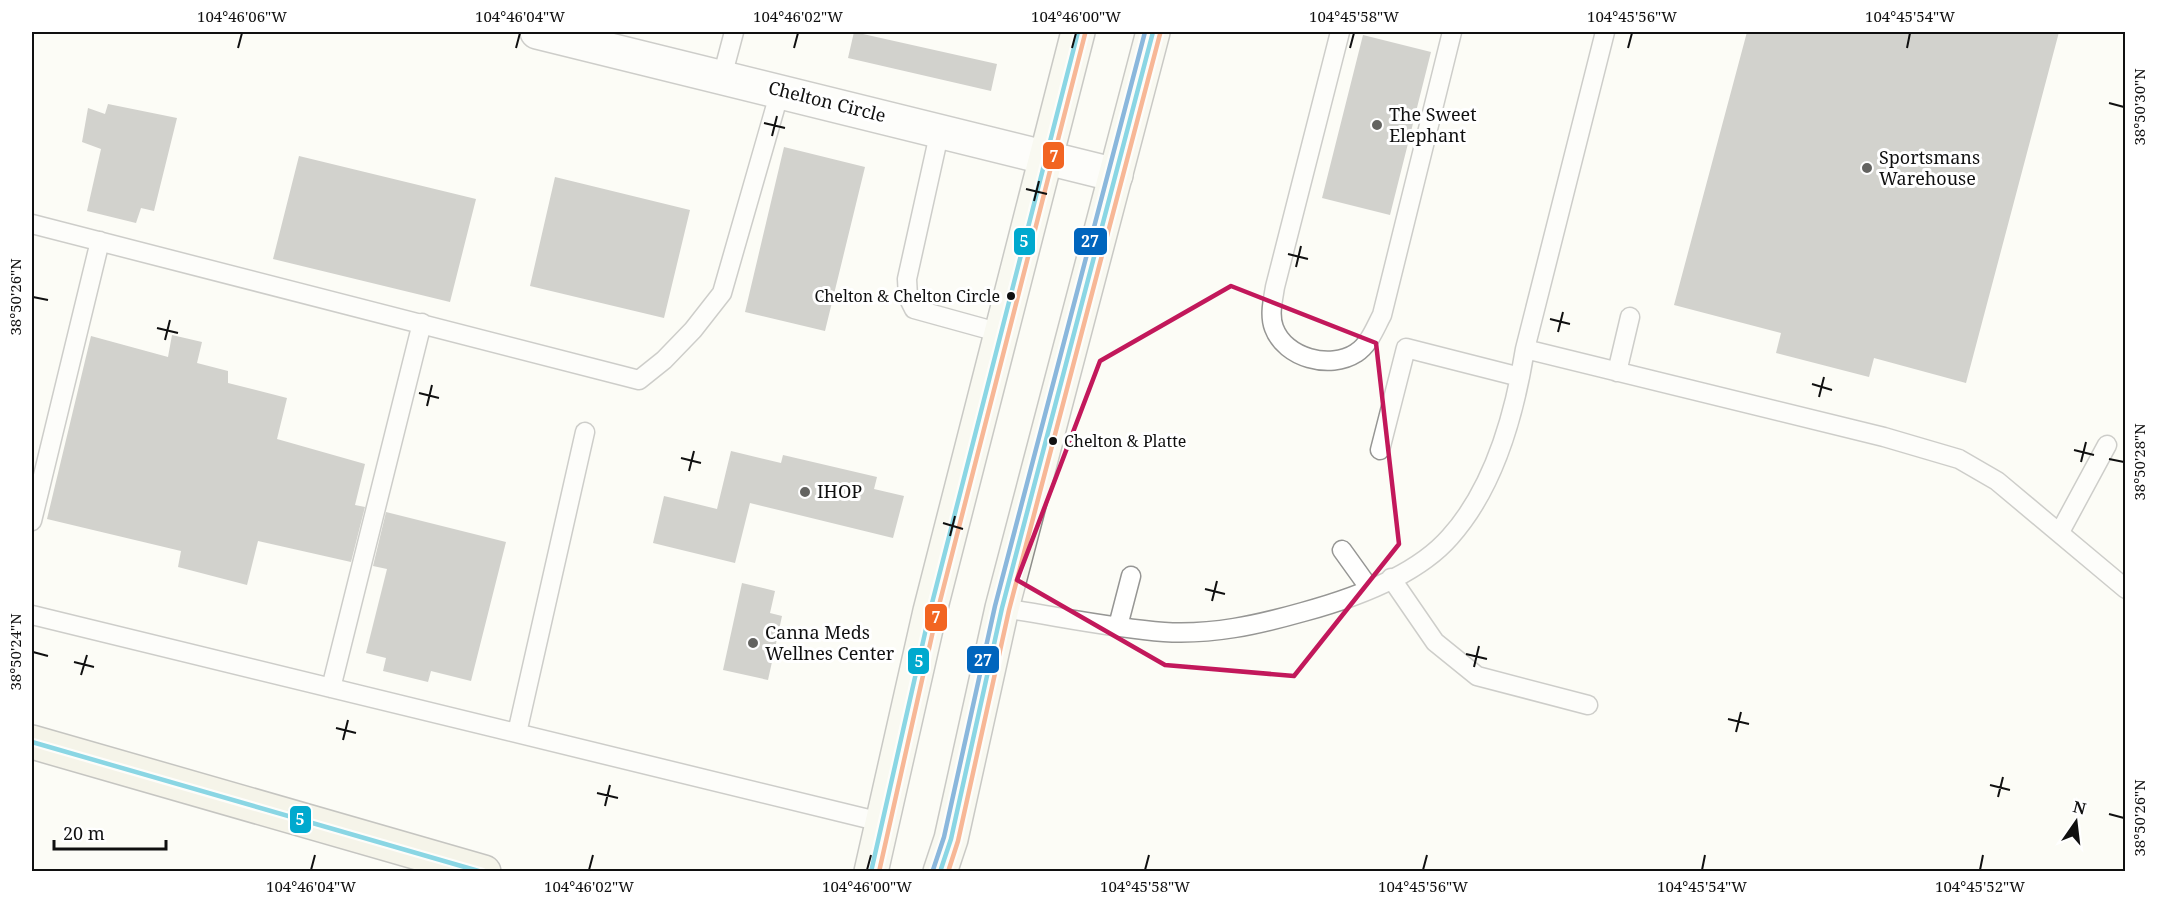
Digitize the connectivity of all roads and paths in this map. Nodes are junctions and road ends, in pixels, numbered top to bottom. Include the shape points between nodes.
1 (537, 32) edge
2 (734, 32) edge
3 (1078, 32) edge
4 (1153, 32) edge
5 (1340, 32) edge
6 (1452, 32) edge
7 (1605, 32) edge
8 (722, 77) junction
9 (780, 91) junction
10 (940, 130) junction
11 (1046, 157) junction
12 (1116, 175) junction
13 (32, 224) edge
14 (100, 241) junction
15 (1630, 318) dead end
16 (422, 323) junction
17 (1001, 333) junction
18 (1525, 349) junction
19 (1617, 372) junction
20 (1520, 376) junction
21 (585, 432) dead end
22 (2107, 446) dead end
23 (1380, 450) dead end
24 (32, 521) edge
25 (2060, 532) junction
26 (1342, 550) dead end
27 (1131, 576) dead end
28 (1391, 578) junction
29 (1370, 589) junction
30 (2126, 589) edge
31 (1002, 608) junction
32 (32, 615) edge
33 (1118, 626) junction
34 (331, 688) junction
35 (1588, 705) dead end
36 (517, 733) junction
37 (32, 742) edge
38 (880, 822) junction
39 (484, 872) edge
40 (871, 872) edge
41 (940, 872) edge

1 - 8 street, Chelton Circle
2 - 8 lane
3 - 11 main road
4 - 12 main road
5 - 6 lane via 1275,286 1272,311 1274,328 1297,355 1339,360 1357,352 1372,336 1382,315
7 - 18 lane
8 - 9 street, Chelton Circle
9 - 10 street, Chelton Circle
9 - 16 lane via 722,293 686,337 639,380
10 - 11 street, Chelton Circle
10 - 17 lane via 909,269 908,297 914,309
11 - 12 street, Chelton Circle
11 - 17 main road
12 - 31 main road
13 - 14 lane
14 - 16 lane
14 - 24 lane
15 - 19 lane
16 - 34 lane
17 - 38 main road
18 - 19 lane
18 - 20 lane
19 - 25 lane via 1884,436 1959,459 1997,481
20 - 23 lane via 1406,348
20 - 28 lane via 1496,457 1476,499 1450,538 1412,568
21 - 36 lane
22 - 25 lane
25 - 30 lane
26 - 29 lane
27 - 33 lane
28 - 29 lane
28 - 35 lane via 1435,642 1478,676
29 - 33 lane via 1341,603 1257,625 1211,632
31 - 33 lane
31 - 41 main road via 951,839
32 - 34 lane
34 - 36 lane
36 - 38 lane
37 - 39 main road
38 - 40 main road

